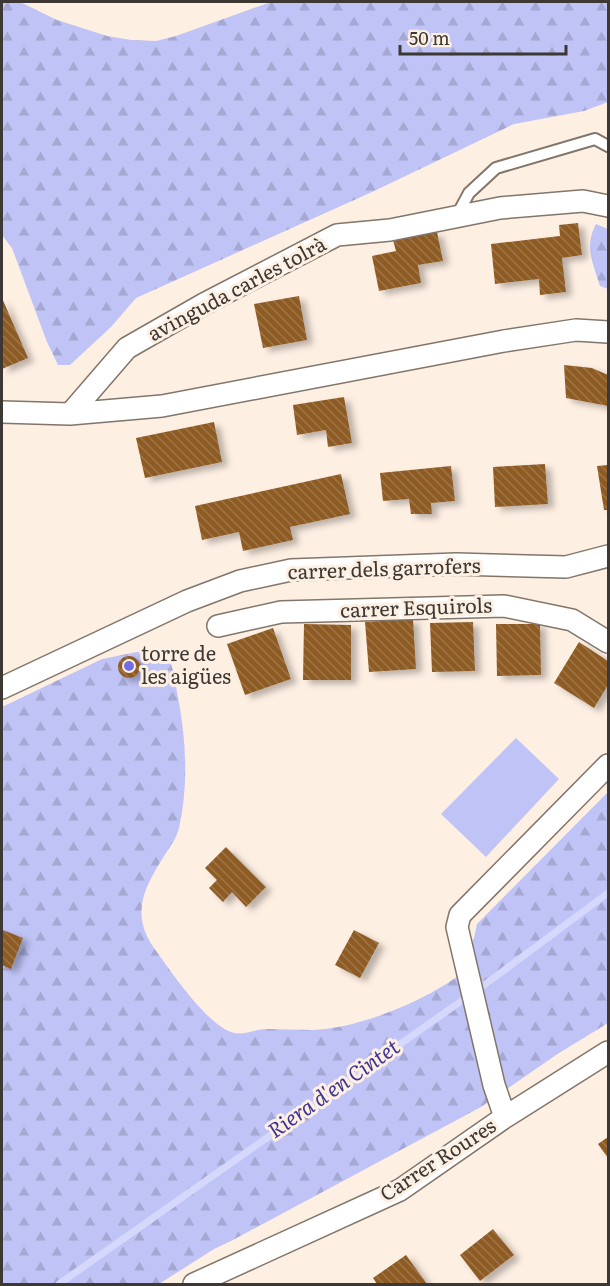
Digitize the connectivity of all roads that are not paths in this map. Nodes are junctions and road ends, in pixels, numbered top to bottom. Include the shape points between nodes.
1 (609, 146) edge
2 (609, 206) edge
3 (455, 217) junction
4 (609, 332) edge
5 (2, 412) edge
6 (70, 414) junction
7 (609, 556) edge
8 (218, 626) dead end
9 (609, 642) edge
10 (2, 688) edge
11 (609, 765) edge
12 (609, 1052) edge
13 (505, 1117) junction
14 (194, 1284) edge

1 - 3 lane via 595,139 496,168 469,193
2 - 3 street, avinguda carles tolrà via 583,201 500,208
3 - 6 street, avinguda carles tolrà via 390,230 337,235 127,348
4 - 6 street via 566,331 162,406
5 - 6 street
7 - 10 street, carrer dels garrofers via 566,567 456,564 281,572 187,601
8 - 9 street, carrer Esquirols via 281,612 504,606 572,620
11 - 13 street via 460,915 457,927
12 - 13 street, Carrer Roures
13 - 14 street, Carrer Roures via 400,1190

